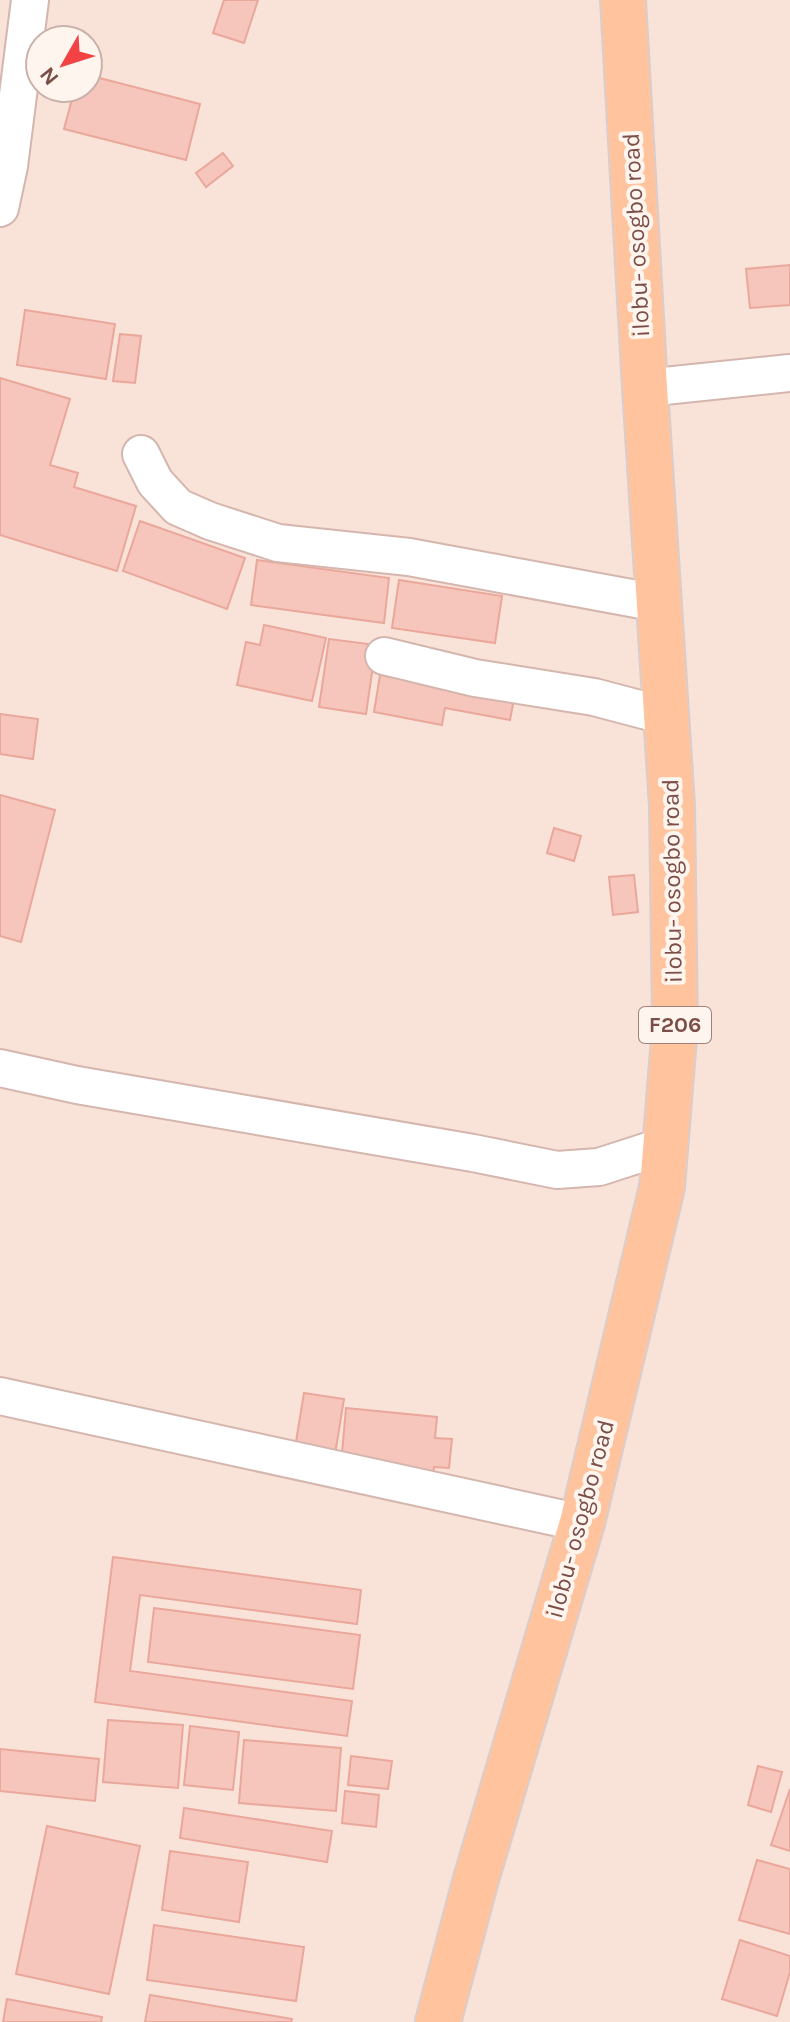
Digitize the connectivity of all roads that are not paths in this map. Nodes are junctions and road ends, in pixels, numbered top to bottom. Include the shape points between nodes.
1 (30, 0) edge
2 (623, 0) edge
3 (0, 208) edge
4 (790, 373) edge
5 (645, 388) junction
6 (141, 454) dead end
7 (658, 603) junction
8 (384, 656) dead end
9 (666, 716) junction
10 (0, 1068) edge
11 (664, 1146) junction
12 (0, 1396) edge
13 (582, 1523) junction
14 (438, 2022) edge

1 - 3 street
2 - 5 main road, ilobu- osogbo road / F206
4 - 5 street
5 - 7 main road, ilobu- osogbo road / F206
6 - 7 street via 155,482 178,507 278,543 409,557
7 - 9 main road, ilobu- osogbo road / F206
8 - 9 street
9 - 11 main road, ilobu- osogbo road / F206 via 675,1026
10 - 11 street via 557,1170 599,1167
11 - 13 main road, ilobu- osogbo road / F206 via 662,1187
12 - 13 street
13 - 14 main road, ilobu- osogbo road / F206

